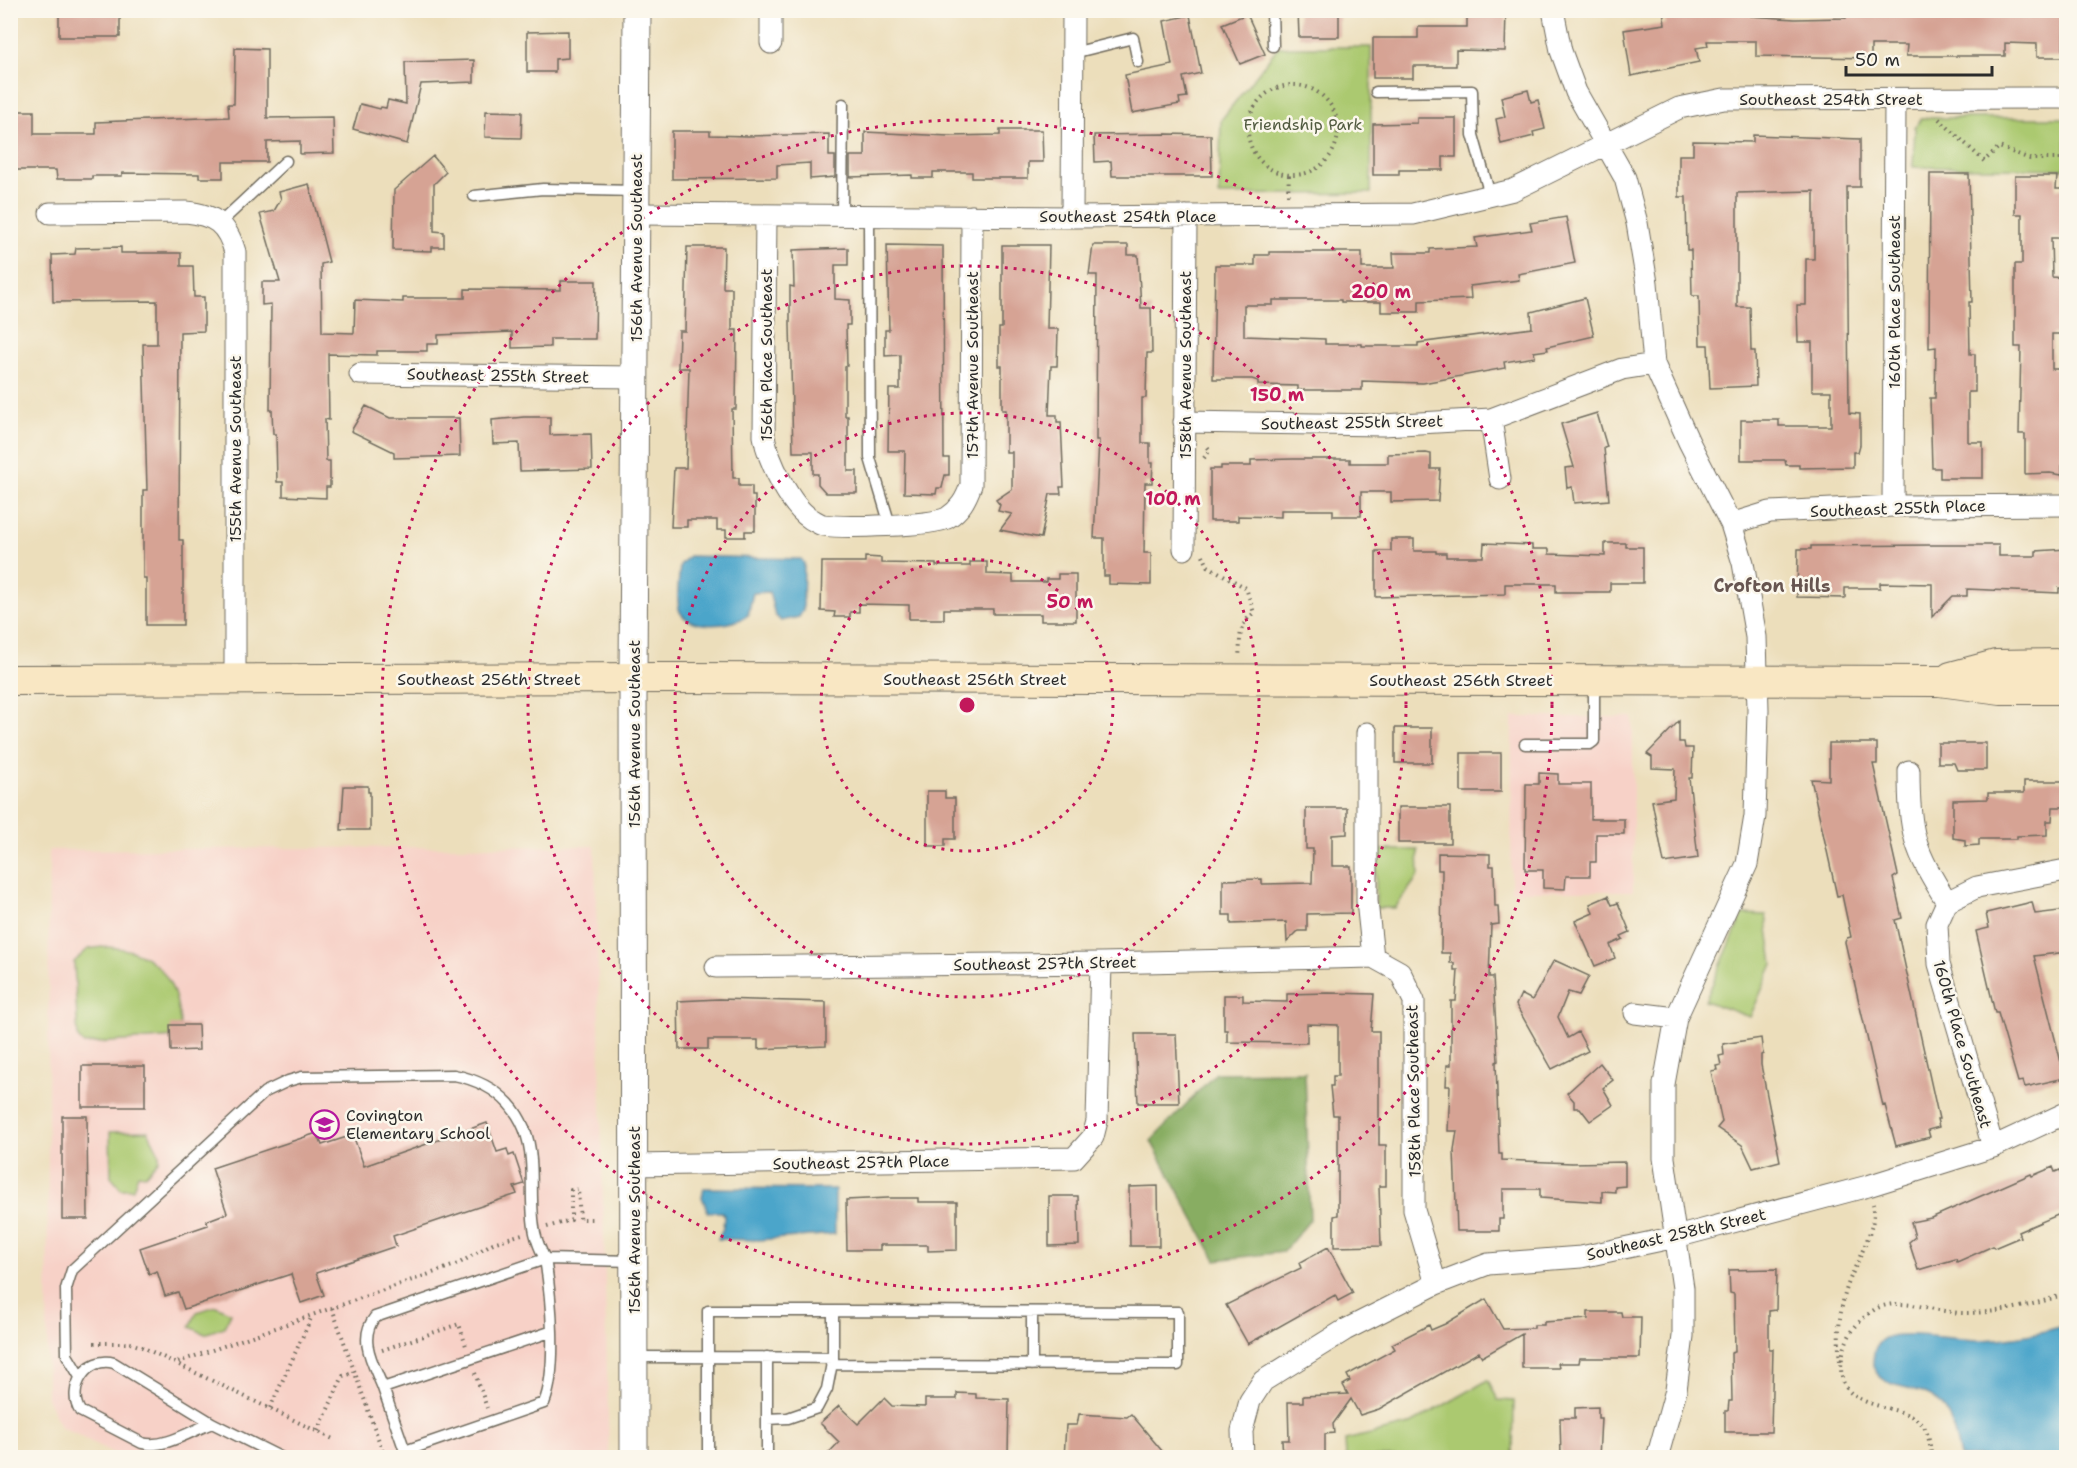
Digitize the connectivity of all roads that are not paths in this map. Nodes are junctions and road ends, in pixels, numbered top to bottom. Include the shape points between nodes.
1 (637, 10) edge
2 (771, 10) edge
3 (1073, 10) edge
4 (1272, 10) edge
5 (1552, 10) edge
6 (771, 43) dead end
7 (1273, 45) dead end
8 (1073, 53) junction
9 (1138, 62) dead end
10 (1376, 92) dead end
11 (2067, 98) edge
12 (1895, 99) junction
13 (843, 104) dead end
14 (1605, 145) junction
15 (286, 161) dead end
16 (1490, 195) junction
17 (474, 196) dead end
18 (637, 202) junction
19 (50, 213) dead end
20 (766, 215) junction
21 (842, 216) junction
22 (868, 216) junction
23 (972, 216) junction
24 (1186, 216) junction
25 (1072, 217) junction
26 (220, 223) junction
27 (1654, 364) junction
28 (360, 374) dead end
29 (636, 376) junction
30 (1491, 419) junction
31 (1184, 422) junction
32 (1500, 479) dead end
33 (2067, 505) edge
34 (1893, 506) junction
35 (1731, 524) junction
36 (890, 525) junction
37 (1193, 549) road end
38 (2067, 664) edge
39 (633, 678) junction
40 (235, 679) junction
41 (10, 680) edge
42 (1594, 680) junction
43 (1757, 680) junction
44 (1939, 681) junction
45 (2067, 690) edge
46 (1367, 733) dead end
47 (1525, 744) dead end
48 (1909, 771) dead end
49 (2067, 870) edge
50 (1947, 902) junction
51 (1373, 957) junction
52 (1101, 963) junction
53 (716, 967) dead end
54 (1635, 1013) dead end
55 (1676, 1018) junction
56 (2067, 1113) edge
57 (1992, 1147) junction
58 (634, 1165) junction
59 (1676, 1237) junction
60 (544, 1259) junction
61 (634, 1261) junction
62 (1436, 1284) junction
63 (833, 1311) junction
64 (1032, 1312) junction
65 (550, 1332) junction
66 (634, 1357) junction
67 (708, 1357) junction
68 (767, 1357) junction
69 (832, 1361) junction
70 (1032, 1365) junction
71 (80, 1377) junction
72 (383, 1388) junction
73 (767, 1419) junction
74 (212, 1423) junction
75 (282, 1458) edge
76 (634, 1458) edge
77 (708, 1458) edge
78 (767, 1458) edge
79 (1242, 1458) edge
80 (1657, 1458) edge

1 - 18 street, 156th Avenue Southeast
2 - 6 street
3 - 8 street
4 - 7 lane
5 - 14 street via 1576,92
8 - 9 lane via 1133,38
8 - 25 street
10 - 16 lane via 1472,91 1473,135
11 - 12 street, Southeast 254th Street
12 - 14 street, Southeast 254th Street via 1724,99 1679,108
12 - 34 street, 160th Place Southeast
13 - 21 lane
14 - 16 street, Southeast 254th Place via 1513,190
14 - 27 street via 1625,178 1637,223
15 - 26 lane
16 - 24 street, Southeast 254th Place via 1413,214
17 - 18 lane via 543,189
18 - 20 street, Southeast 254th Place
18 - 29 street, 156th Avenue Southeast
19 - 26 street via 186,212 204,214
20 - 21 street, Southeast 254th Place
20 - 36 street, 156th Place Southeast via 764,436 771,462 799,508 822,525
21 - 22 street, Southeast 254th Place
22 - 23 street, Southeast 254th Place
22 - 36 lane via 870,458
23 - 25 street, Southeast 254th Place
23 - 36 street, 157th Avenue Southeast via 971,485 957,510 945,519 928,525
24 - 25 street, Southeast 254th Place
24 - 31 street, 158th Avenue Southeast
26 - 40 street, 155th Avenue Southeast via 230,234 235,252
27 - 30 street, Southeast 255th Street via 1622,369
27 - 35 street
28 - 29 street, Southeast 255th Street
29 - 39 street, 156th Avenue Southeast
30 - 31 street, Southeast 255th Street via 1383,425
30 - 32 street
31 - 37 street, 158th Avenue Southeast
33 - 34 street, Southeast 255th Place
34 - 35 street, Southeast 255th Place via 1770,512
35 - 43 street via 1743,563 1756,637
38 - 44 main road, Southeast 256th Street via 1996,665
39 - 40 main road, Southeast 256th Street
39 - 42 main road, Southeast 256th Street
39 - 58 street, 156th Avenue Southeast
40 - 41 main road, Southeast 256th Street
42 - 43 main road, Southeast 256th Street
42 - 47 lane via 1594,741
43 - 44 main road, Southeast 256th Street
43 - 55 street via 1755,816 1747,864
44 - 45 main road, Southeast 256th Street via 2001,689
46 - 51 street via 1367,901
48 - 50 street via 1910,819 1917,849
49 - 50 street via 1977,887
50 - 57 street, 160th Place Southeast via 1938,924 1939,964
51 - 52 street, Southeast 257th Street
51 - 62 street, 158th Place Southeast via 1400,972 1413,1001 1414,1210
52 - 53 street, Southeast 257th Street
52 - 58 street, Southeast 257th Place via 1097,1120 1093,1137 1074,1158
54 - 55 street
55 - 59 street via 1664,1084 1664,1149
56 - 57 street, Southeast 258th Street
57 - 59 street, Southeast 258th Street via 1868,1186
58 - 61 street, 156th Avenue Southeast
59 - 62 street, Southeast 258th Street via 1581,1257 1488,1264
59 - 80 street via 1683,1288 1683,1336 1676,1390
60 - 61 lane
60 - 65 lane via 550,1291
60 - 71 lane via 534,1230 526,1132 508,1103 485,1084 454,1075 334,1076 288,1081 265,1092 72,1270 66,1289 67,1355
60 - 72 lane via 375,1317 369,1324 366,1346
61 - 66 street, 156th Avenue Southeast
62 - 79 street, Southeast 258th Street via 1345,1330 1263,1381 1245,1421
63 - 64 lane
63 - 67 lane via 708,1311
63 - 69 lane
64 - 70 lane
64 - 70 lane via 1178,1312 1178,1365
65 - 72 lane
65 - 72 lane via 550,1388 544,1403 405,1451
66 - 67 lane
66 - 76 street, 156th Avenue Southeast
67 - 68 lane
67 - 77 lane
68 - 69 lane
68 - 73 lane
69 - 70 lane
69 - 73 lane via 828,1389 817,1408 788,1418
71 - 74 lane via 99,1362 114,1363
71 - 74 lane via 75,1394 80,1411 142,1443 160,1443
73 - 78 lane
74 - 75 lane

